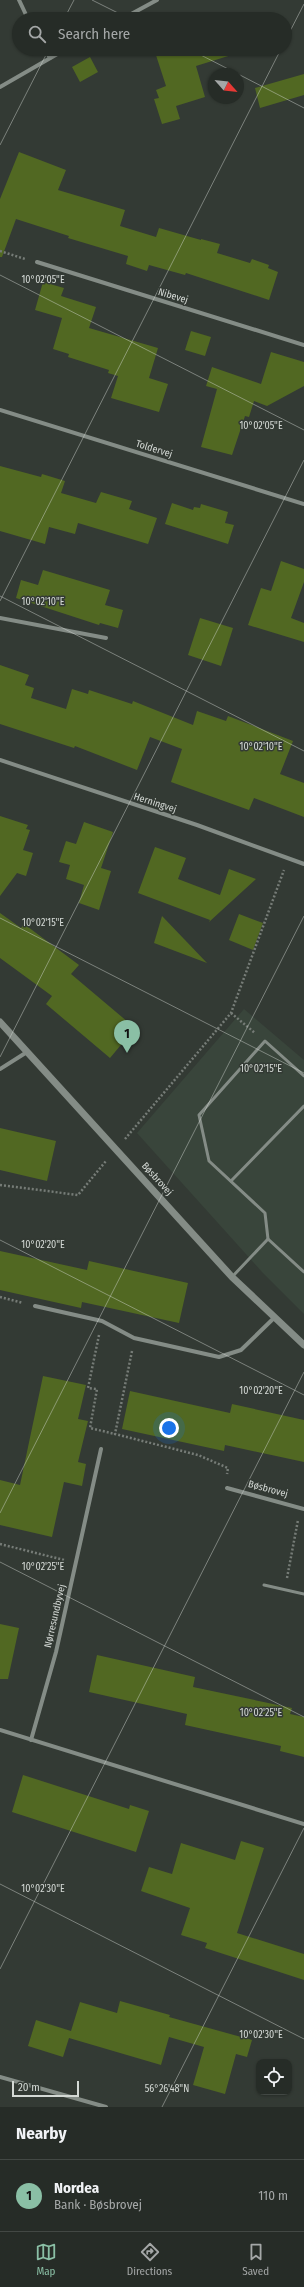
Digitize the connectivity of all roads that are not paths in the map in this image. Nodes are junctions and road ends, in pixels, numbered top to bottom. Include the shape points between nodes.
1 (19, 0) edge
2 (157, 0) edge
3 (25, 12) edge
4 (135, 12) edge
5 (54, 56) edge
6 (50, 58) joint
7 (0, 87) edge
8 (37, 262) road end
9 (304, 345) edge
10 (0, 410) edge
11 (304, 504) edge
12 (0, 618) edge
13 (106, 638) dead end
14 (0, 760) edge
15 (304, 864) edge
16 (0, 1022) edge
17 (27, 1052) junction
18 (0, 1069) edge
19 (304, 1076) edge
20 (304, 1106) edge
21 (231, 1181) junction
22 (268, 1239) junction
23 (304, 1272) edge
24 (232, 1277) junction
25 (35, 1306) road end
26 (275, 1317) junction
27 (304, 1345) edge
28 (101, 1448) dead end
29 (226, 1488) road end
30 (302, 1508) edge
31 (264, 1585) dead end
32 (304, 1594) edge
33 (0, 1730) edge
34 (31, 1740) junction
35 (304, 1824) edge
36 (0, 2077) edge
37 (106, 2107) edge

1 - 3 street
2 - 4 street
5 - 6 street
6 - 7 street
8 - 9 street, Nibevej
10 - 11 street, Toldervej
12 - 13 street
14 - 15 street, Herningvej via 197,825
16 - 17 street, Bøsbrovej
17 - 18 street
17 - 24 street, Bøsbrovej
19 - 21 lane via 265,1041 199,1115 209,1161
20 - 21 lane
21 - 22 lane via 265,1213
22 - 23 lane
22 - 24 lane
24 - 26 street, Bøsbrovej
25 - 26 street via 102,1321 134,1338 219,1357 240,1350
26 - 27 street, Bøsbrovej
28 - 34 street, Nørresundbyvej via 56,1652
29 - 30 street, Bøsbrovej
31 - 32 lane
33 - 34 street
34 - 35 street
36 - 37 street

